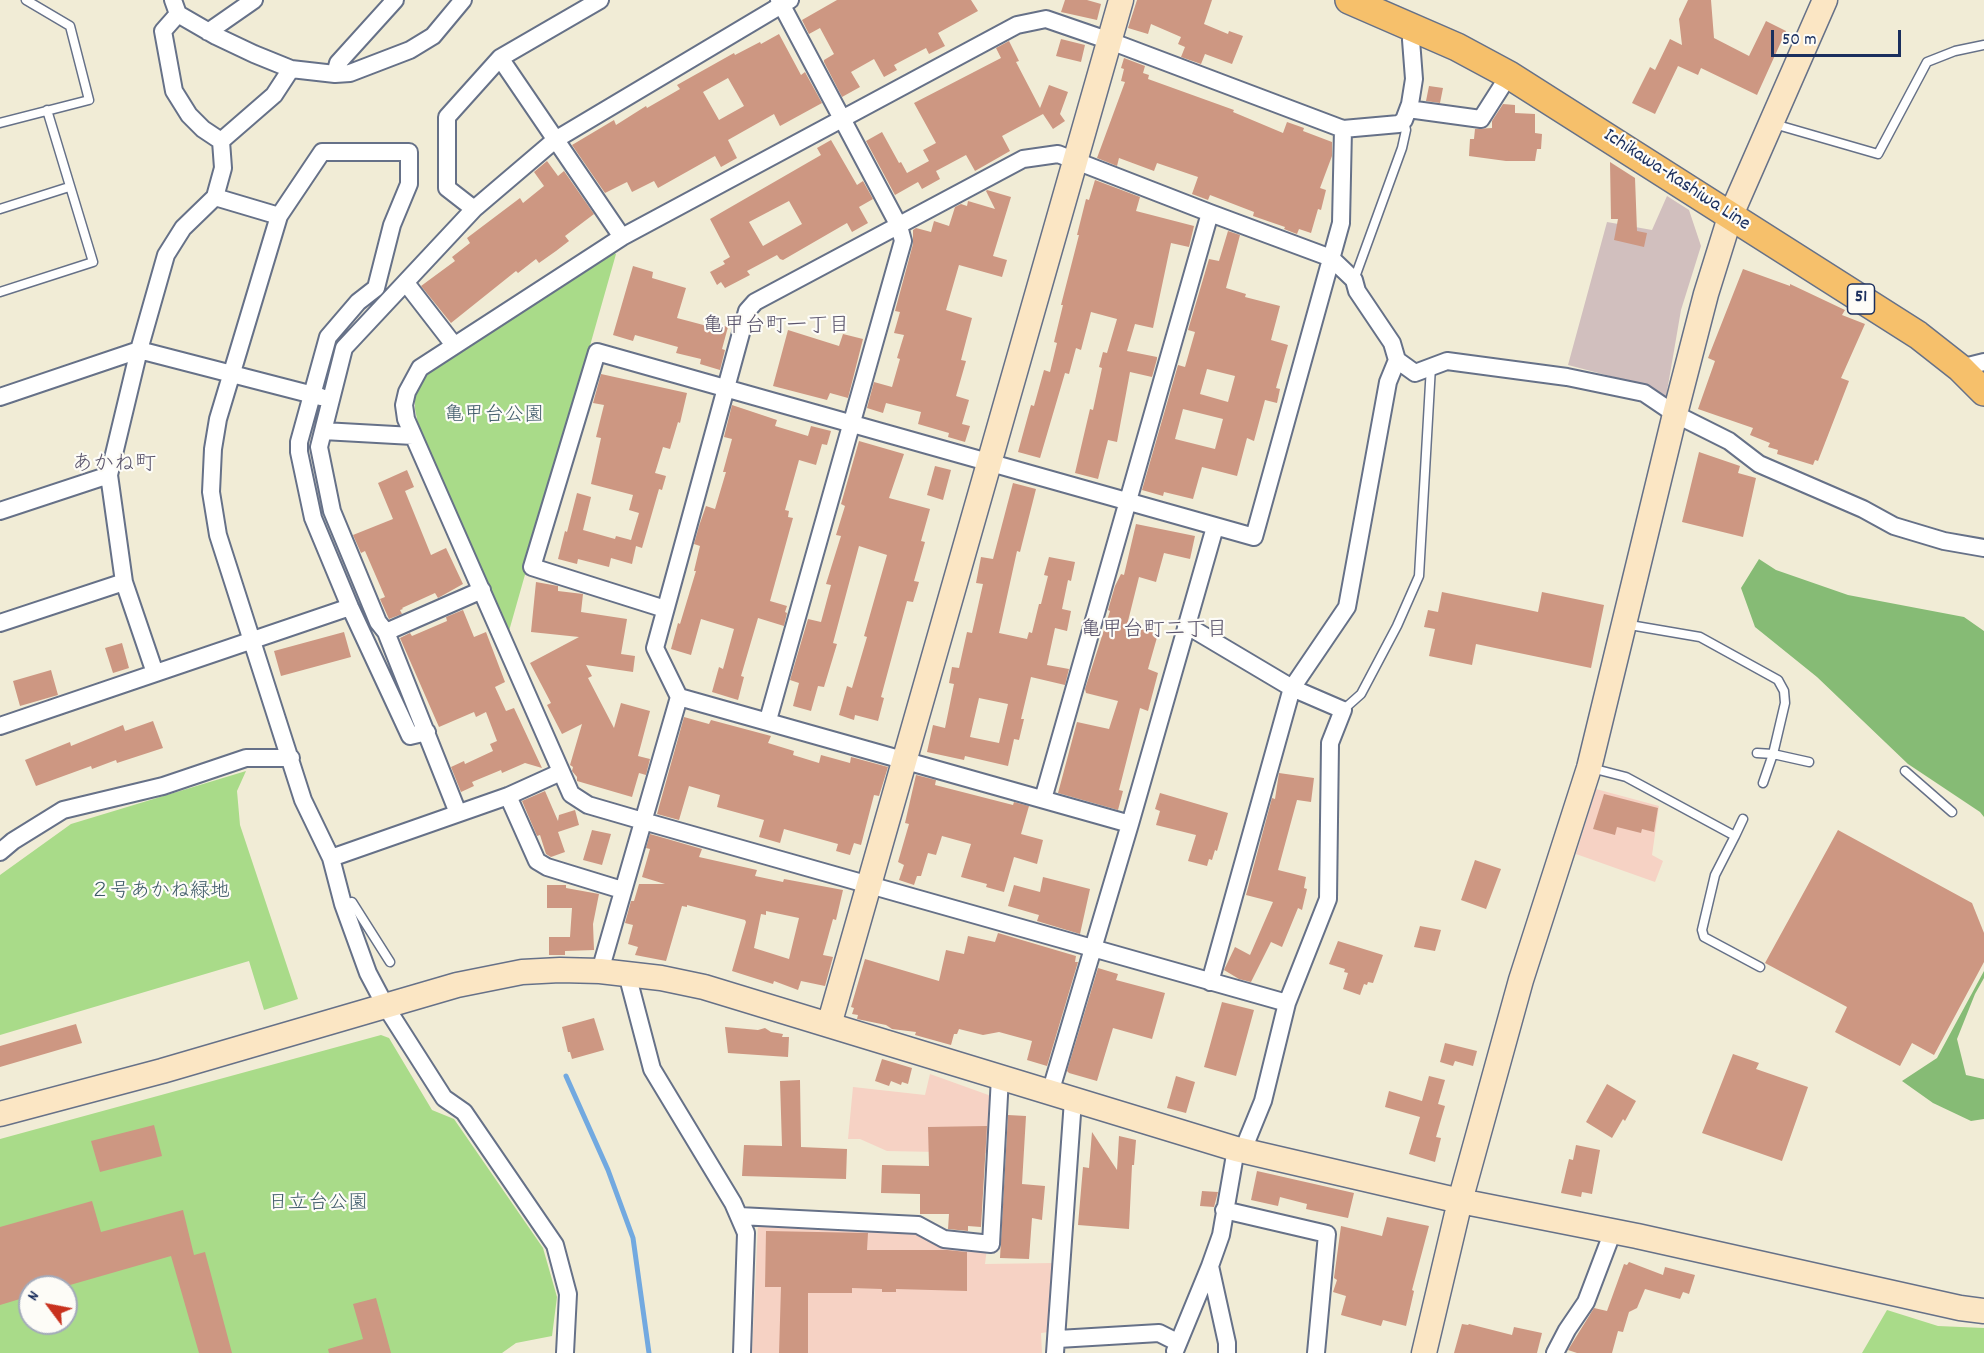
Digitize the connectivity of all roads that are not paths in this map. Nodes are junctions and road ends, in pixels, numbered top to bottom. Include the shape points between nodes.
1 (26, 0) edge
2 (254, 0) edge
3 (395, 0) edge
4 (463, 0) edge
5 (600, 0) edge
6 (1121, 0) edge
7 (1349, 0) edge
8 (1824, 0) edge
9 (784, 1) edge
10 (176, 7) edge
11 (1416, 28) junction
12 (208, 32) junction
13 (1110, 41) junction
14 (1984, 45) edge
15 (500, 58) junction
16 (291, 69) junction
17 (335, 74) junction
18 (1509, 75) junction
19 (47, 110) junction
20 (1406, 115) junction
21 (842, 119) junction
22 (0, 123) edge
23 (1771, 123) junction
24 (1343, 129) junction
25 (555, 140) junction
26 (221, 141) junction
27 (1076, 159) junction
28 (69, 187) junction
29 (215, 197) junction
30 (0, 209) edge
31 (474, 209) junction
32 (1210, 213) junction
33 (279, 216) junction
34 (1730, 217) junction
35 (899, 226) junction
36 (622, 237) junction
37 (1331, 258) junction
38 (1353, 280) junction
39 (406, 283) junction
40 (0, 292) edge
41 (454, 345) junction
42 (139, 350) junction
43 (1397, 360) junction
44 (1972, 365) edge
45 (1431, 366) junction
46 (231, 375) junction
47 (726, 388) junction
48 (1984, 392) edge
49 (311, 394) junction
50 (0, 398) edge
51 (331, 399) junction
52 (1675, 414) junction
53 (851, 423) junction
54 (323, 431) junction
55 (413, 435) junction
56 (991, 463) junction
57 (109, 475) junction
58 (1128, 502) junction
59 (0, 511) edge
60 (1215, 527) junction
61 (1984, 548) edge
62 (124, 582) junction
63 (482, 590) junction
64 (350, 607) junction
65 (665, 609) junction
66 (0, 622) edge
67 (1624, 624) junction
68 (1186, 625) junction
69 (386, 632) junction
70 (253, 640) junction
71 (155, 673) junction
72 (1292, 688) junction
73 (679, 697) junction
74 (1343, 710) junction
75 (768, 720) junction
76 (0, 726) edge
77 (427, 732) junction
78 (1757, 753) dead end
79 (1773, 753) junction
80 (291, 758) junction
81 (905, 760) junction
82 (1809, 762) dead end
83 (1589, 768) junction
84 (1905, 771) dead end
85 (561, 772) junction
86 (1762, 783) dead end
87 (508, 796) junction
88 (1043, 800) junction
89 (1952, 812) dead end
90 (458, 813) junction
91 (1743, 819) dead end
92 (643, 821) junction
93 (1130, 824) junction
94 (1735, 836) junction
95 (0, 852) edge
96 (331, 858) junction
97 (869, 885) junction
98 (622, 890) junction
99 (343, 904) junction
100 (1094, 949) junction
101 (390, 962) dead end
102 (1760, 967) dead end
103 (600, 971) junction
104 (627, 974) junction
105 (1210, 982) junction
106 (1287, 1003) junction
107 (386, 1007) junction
108 (829, 1025) junction
109 (1000, 1077) junction
110 (1050, 1093) junction
111 (1073, 1100) junction
112 (0, 1114) edge
113 (1240, 1150) junction
114 (1460, 1202) junction
115 (1224, 1210) junction
116 (739, 1216) junction
117 (1613, 1231) junction
118 (1210, 1266) junction
119 (1984, 1311) edge
120 (1056, 1346) edge
121 (1176, 1348) edge
122 (565, 1353) edge
123 (742, 1353) edge
124 (1227, 1353) edge
125 (1316, 1353) edge
126 (1424, 1353) edge
127 (1555, 1353) edge

1 - 19 lane via 70,26 89,100
2 - 12 street
3 - 17 street via 338,63
4 - 17 street via 433,36 410,50 350,73
5 - 15 street
6 - 13 street
7 - 11 main road, Ichikawa-Kashiwa Line / 51
8 - 23 street
9 - 21 street
9 - 25 street
10 - 12 street
10 - 26 street via 163,31 174,91 202,129
11 - 18 main road, Ichikawa-Kashiwa Line / 51
11 - 20 street via 1412,40 1414,79
12 - 16 street
13 - 21 street via 1046,19 1017,25
13 - 24 street
13 - 27 street
14 - 23 lane via 1927,62 1878,154
15 - 25 street
15 - 31 street via 447,117 447,188
16 - 17 street
16 - 26 street via 274,95
18 - 20 street via 1481,119
18 - 34 main road, Ichikawa-Kashiwa Line / 51
19 - 22 lane
19 - 28 lane
20 - 24 street via 1400,124
20 - 38 lane via 1402,148
21 - 35 street
21 - 36 street
23 - 34 street
24 - 37 street via 1341,223
25 - 31 street
25 - 36 street
26 - 29 street via 223,168
27 - 32 street
27 - 35 street via 1058,154 1023,159
27 - 56 street
28 - 30 lane
28 - 40 lane via 93,262
29 - 33 street
29 - 42 street via 183,228 166,255
31 - 39 street
32 - 37 street
32 - 58 street
33 - 46 street
33 - 49 street via 322,152 409,152 409,184 392,225 376,288 358,302 328,337
34 - 44 main road, Ichikawa-Kashiwa Line / 51 via 1918,336
34 - 52 street
35 - 47 street via 755,302 747,311
35 - 53 street via 903,241
36 - 41 street
37 - 38 street
37 - 60 street via 1254,537
38 - 43 street via 1392,343
39 - 41 street
39 - 51 street via 344,348
41 - 55 street via 420,368 412,379 405,405
42 - 46 street
42 - 50 street
42 - 57 street
43 - 45 street via 1415,373
43 - 72 street via 1388,382 1347,607
44 - 48 main road, Ichikawa-Kashiwa Line / 51
45 - 52 street via 1447,361 1566,377 1644,393
45 - 74 lane via 1419,576 1361,694
46 - 49 street
46 - 70 street via 218,419 211,492 218,535
47 - 53 street
47 - 65 street
47 - 65 street via 597,352 532,567
49 - 51 street
49 - 64 street via 298,442 299,452 313,518
51 - 54 street
52 - 61 street via 1730,441 1759,464 1894,526
52 - 67 street
53 - 56 street
53 - 75 street
54 - 55 street
54 - 69 street via 319,447 333,511 378,622
55 - 63 street
56 - 58 street
56 - 81 street
57 - 59 street
57 - 62 street
58 - 60 street
58 - 88 street
60 - 68 street
62 - 66 street
62 - 71 street
63 - 69 street
63 - 85 street
64 - 70 street
64 - 77 street via 410,736
65 - 73 street via 655,648
67 - 79 lane via 1700,637 1778,680 1785,703
67 - 83 street
68 - 72 street
68 - 93 street
69 - 77 street
70 - 71 street
70 - 80 street
71 - 76 street
72 - 74 street
72 - 105 street
73 - 75 street
73 - 92 street
74 - 106 street via 1330,743 1328,899
75 - 81 street
77 - 90 street
78 - 79 lane
79 - 82 lane
79 - 86 lane
80 - 95 street via 246,758 163,786 63,810
80 - 96 street via 303,800
81 - 88 street
81 - 97 street
83 - 94 lane via 1626,777
83 - 114 street via 1521,980
84 - 89 lane
85 - 87 street
85 - 92 street via 571,794 588,805
87 - 90 street
87 - 98 street via 537,861
88 - 93 street
90 - 96 street
91 - 94 lane
92 - 97 street
92 - 98 street
93 - 100 street
94 - 102 lane via 1715,875 1702,930 1704,936
96 - 99 street
97 - 100 street
97 - 108 street
98 - 103 street
99 - 101 lane via 352,902
99 - 107 street via 368,973
100 - 105 street
100 - 110 street
103 - 104 street
103 - 107 street via 522,972
104 - 108 street via 704,987
104 - 116 street via 652,1070
105 - 106 street
106 - 113 street via 1263,1101
107 - 112 street
107 - 122 street via 444,1098 464,1112 555,1245 568,1294
108 - 109 street
109 - 110 street
109 - 116 street via 991,1244 944,1239 918,1225
110 - 111 street
111 - 113 street
111 - 120 street
113 - 114 street
113 - 115 street
114 - 117 street
114 - 126 street
115 - 118 street via 1221,1235
115 - 125 street via 1327,1234
116 - 123 street via 746,1233
117 - 119 street
117 - 127 street via 1586,1302
118 - 121 street
118 - 124 street
120 - 121 street via 1159,1333

